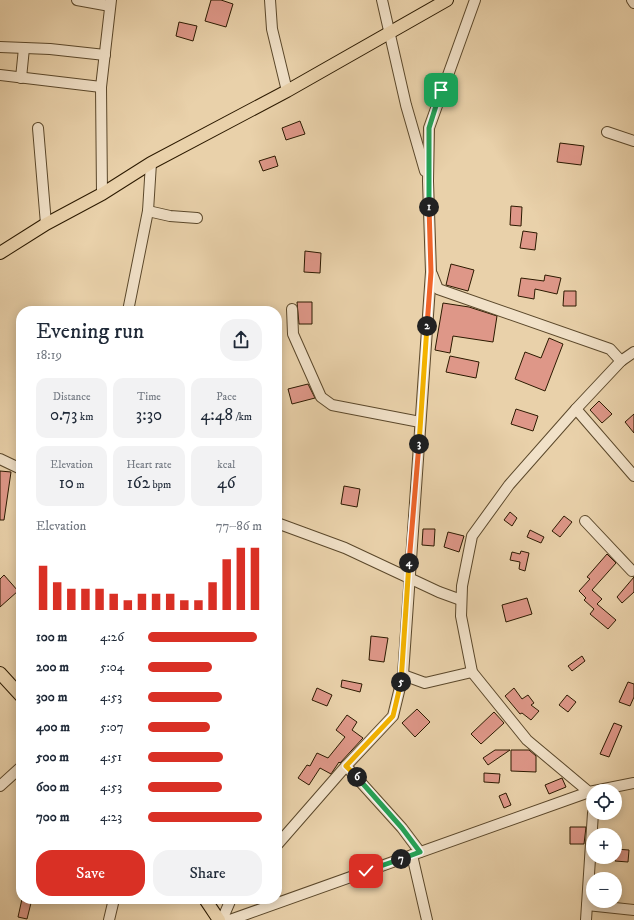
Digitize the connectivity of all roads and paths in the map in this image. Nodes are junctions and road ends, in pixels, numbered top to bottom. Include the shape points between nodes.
1 (77, 0) edge
2 (270, 0) edge
3 (382, 0) edge
4 (447, 0) edge
5 (475, 0) edge
6 (632, 0) edge
7 (111, 3) edge
8 (634, 3) edge
9 (390, 34) junction
10 (0, 47) edge
11 (24, 48) junction
12 (105, 54) junction
13 (0, 75) edge
14 (21, 78) junction
15 (101, 87) junction
16 (287, 91) junction
17 (38, 128) dead end
18 (607, 132) dead end
19 (634, 141) edge
20 (150, 164) junction
21 (428, 180) junction
22 (102, 194) junction
23 (148, 211) junction
24 (197, 218) dead end
25 (46, 224) junction
26 (0, 253) edge
27 (431, 272) junction
28 (129, 306) edge
29 (292, 309) dead end
30 (634, 352) edge
31 (621, 361) junction
32 (576, 409) junction
33 (420, 422) junction
34 (0, 459) edge
35 (16, 467) edge
36 (634, 476) edge
37 (585, 521) dead end
38 (282, 525) edge
39 (633, 571) edge
40 (408, 578) junction
41 (461, 600) junction
42 (472, 672) junction
43 (0, 673) edge
44 (403, 675) junction
45 (16, 691) edge
46 (346, 766) junction
47 (16, 772) edge
48 (634, 783) edge
49 (0, 786) edge
50 (622, 786) edge
51 (586, 791) edge
52 (586, 797) edge
53 (593, 820) edge
54 (282, 839) edge
55 (416, 853) junction
56 (590, 872) edge
57 (282, 901) edge
58 (113, 904) edge
59 (209, 904) edge
60 (230, 904) edge
61 (274, 904) edge
62 (588, 908) edge
63 (611, 908) edge
64 (634, 910) edge
65 (109, 920) edge
66 (219, 920) edge
67 (222, 920) edge
68 (230, 920) edge
69 (427, 920) edge
70 (586, 920) edge

1 - 7 street
2 - 16 street via 272,29
3 - 9 street
4 - 9 main road
5 - 21 street via 429,128
6 - 8 street
7 - 12 street
9 - 16 main road
9 - 21 street via 406,105
10 - 11 street
11 - 12 street
11 - 14 street
12 - 15 street
13 - 14 street
14 - 15 street
15 - 22 street
16 - 20 main road
17 - 25 street
18 - 19 street
20 - 22 main road
20 - 23 street
21 - 27 street
22 - 25 main road
23 - 24 street
23 - 28 street
25 - 26 main road
27 - 31 street via 438,289 610,349
27 - 33 street
29 - 33 street via 294,334 321,397 332,405
30 - 31 street
31 - 32 street
32 - 36 street
32 - 41 street via 509,485 472,536
33 - 40 street
34 - 35 street
37 - 39 street
38 - 40 street via 345,548
40 - 41 street
40 - 44 street
41 - 42 street via 461,616
42 - 44 street via 425,683
42 - 51 street via 527,740
43 - 45 main road
44 - 46 street via 393,716
46 - 54 street
46 - 55 street via 397,822
47 - 49 street
48 - 50 street
52 - 55 street
53 - 56 street
55 - 57 street
55 - 69 street
58 - 65 street
59 - 66 main road
60 - 67 street
61 - 68 street
62 - 70 street
63 - 64 street

